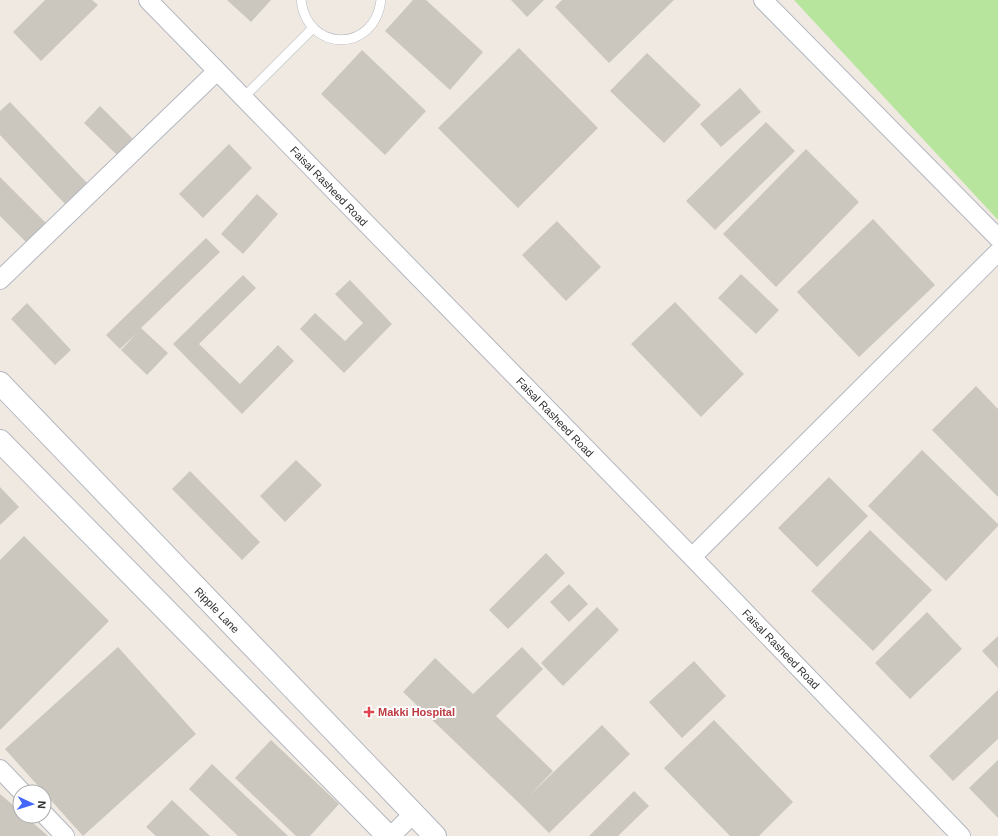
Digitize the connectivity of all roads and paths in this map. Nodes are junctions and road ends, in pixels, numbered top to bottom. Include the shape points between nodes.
1 (148, 0) edge
2 (301, 0) edge
3 (380, 0) edge
4 (763, 0) edge
5 (312, 28) junction
6 (217, 71) junction
7 (243, 98) junction
8 (998, 238) edge
9 (998, 252) edge
10 (0, 280) edge
11 (0, 383) edge
12 (0, 441) edge
13 (692, 557) junction
14 (0, 769) edge
15 (14, 784) edge
16 (413, 814) junction
17 (52, 822) edge
18 (65, 836) edge
19 (389, 836) edge
20 (435, 836) edge
21 (961, 836) edge

1 - 6 street, Faisal Rasheed Road
2 - 5 lane via 302,10
3 - 5 lane via 379,11 372,24 351,39 330,39
4 - 8 street
5 - 7 lane
6 - 7 street, Faisal Rasheed Road
6 - 10 street
7 - 13 street, Faisal Rasheed Road
9 - 13 street
11 - 16 street, Ripple Lane
12 - 19 street
13 - 21 street, Faisal Rasheed Road
14 - 15 street
16 - 19 street
16 - 20 street, Ripple Lane
17 - 18 street

